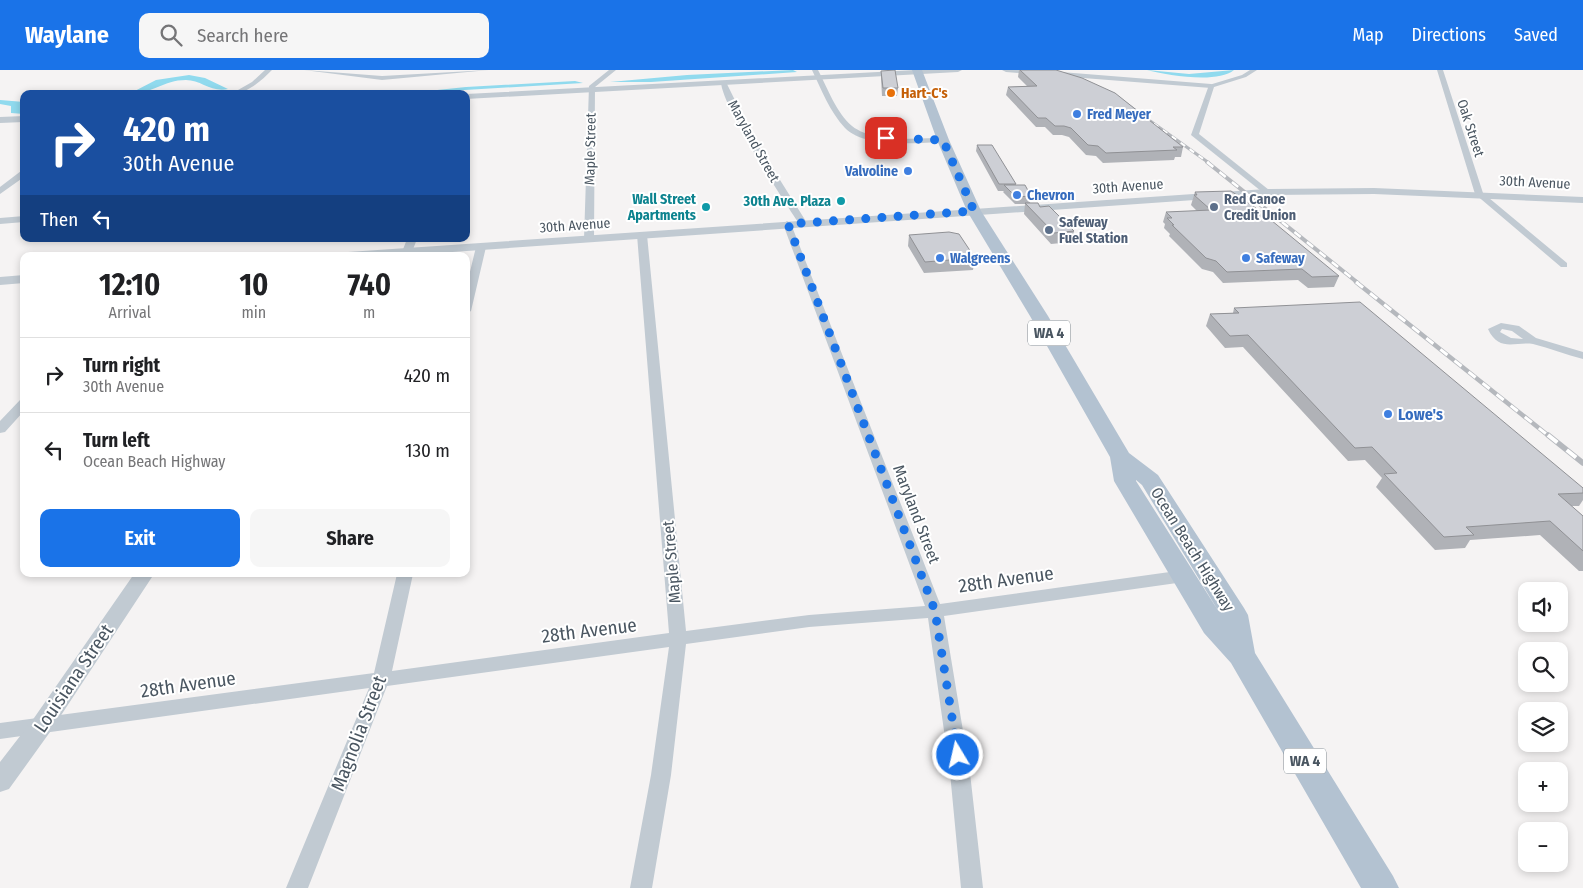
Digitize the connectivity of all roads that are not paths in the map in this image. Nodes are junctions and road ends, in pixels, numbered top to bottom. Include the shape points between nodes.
1 (269, 70) edge
2 (307, 70) edge
3 (486, 70) edge
4 (614, 70) edge
5 (958, 70) edge
6 (1006, 70) edge
7 (1254, 70) edge
8 (1440, 70) edge
9 (917, 71) edge
10 (817, 74) edge
11 (723, 82) junction
12 (1211, 86) junction
13 (241, 90) edge
14 (592, 90) junction
15 (470, 97) edge
16 (20, 119) edge
17 (0, 120) edge
18 (943, 140) junction
19 (20, 176) edge
20 (20, 181) edge
21 (12, 182) junction
22 (0, 191) edge
23 (1266, 192) junction
24 (1479, 194) junction
25 (1583, 200) edge
26 (974, 211) junction
27 (20, 220) edge
28 (0, 221) edge
29 (795, 223) junction
30 (642, 235) junction
31 (589, 239) junction
32 (411, 242) edge
33 (481, 247) junction
34 (407, 252) joint
35 (1564, 265) dead end
36 (20, 279) edge
37 (0, 281) edge
38 (470, 294) edge
39 (1530, 340) dead end
40 (1583, 356) edge
41 (20, 407) edge
42 (0, 429) edge
43 (1120, 457) junction
44 (1184, 576) junction
45 (142, 577) edge
46 (404, 577) edge
47 (935, 611) junction
48 (678, 640) junction
49 (1241, 655) junction
50 (381, 679) junction
51 (42, 725) junction
52 (0, 730) edge
53 (0, 781) edge
54 (297, 888) edge
55 (641, 888) edge
56 (972, 888) edge
57 (1381, 888) edge

1 - 13 street
2 - 3 street via 382,78
4 - 14 street, Maple Street via 592,86
5 - 9 street
6 - 12 street
7 - 12 street
8 - 24 street, Oak Street
9 - 10 street
9 - 18 main road, Ocean Beach Highway / WA 4
10 - 11 street
10 - 18 street via 849,127 867,136
11 - 14 street
11 - 29 street, Maryland Street via 735,111
12 - 23 street via 1195,135
14 - 15 street
14 - 31 street, Maple Street
16 - 17 street
18 - 26 main road, Ocean Beach Highway / WA 4
19 - 21 street
20 - 21 street
21 - 22 street
23 - 24 street, 30th Avenue
23 - 26 street, 30th Avenue
24 - 25 street, 30th Avenue
24 - 35 street
26 - 29 street, 30th Avenue
26 - 43 main road, Ocean Beach Highway / WA 4
27 - 28 street
29 - 30 street, 30th Avenue
29 - 47 street, Maryland Street
30 - 31 street, 30th Avenue
30 - 48 street, Maple Street
31 - 33 street, 30th Avenue
32 - 34 street
33 - 34 street, 30th Avenue
33 - 38 street
36 - 37 street
39 - 40 street
41 - 42 street
43 - 44 main road, Ocean Beach Highway / WA 4 via 1126,481
43 - 49 main road, Ocean Beach Highway / WA 4 via 1150,480 1235,615
44 - 47 street, 28th Avenue
44 - 49 main road, Ocean Beach Highway / WA 4 via 1214,626
45 - 51 street, Louisiana Street
46 - 50 street, Magnolia Street
47 - 48 street, 28th Avenue via 810,621
47 - 56 street, Maryland Street via 960,773
48 - 50 street, 28th Avenue
48 - 55 street, Maple Street via 661,775
49 - 57 main road, Ocean Beach Highway / WA 4
50 - 51 street, 28th Avenue
50 - 54 street, Magnolia Street
51 - 52 street, 28th Avenue
51 - 53 street, Louisiana Street

